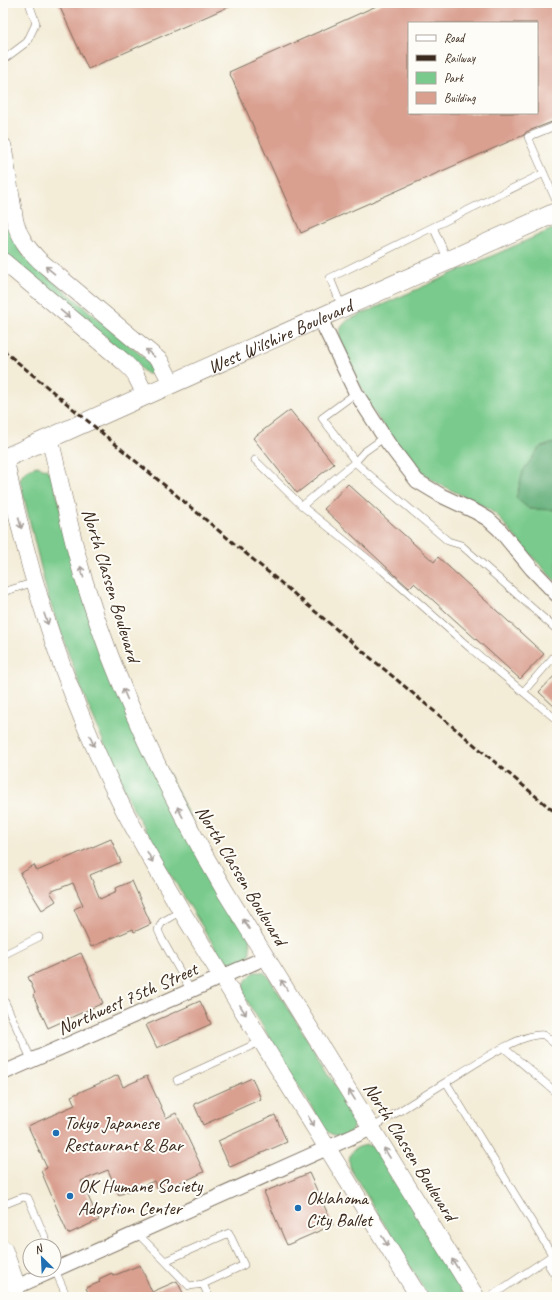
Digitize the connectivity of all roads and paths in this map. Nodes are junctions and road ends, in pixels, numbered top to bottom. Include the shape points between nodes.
1 (29, 3) edge
2 (3, 60) edge
3 (557, 132) edge
4 (3, 146) edge
5 (544, 173) junction
6 (557, 203) edge
7 (557, 212) edge
8 (433, 227) junction
9 (3, 261) edge
10 (448, 261) junction
11 (342, 308) junction
12 (320, 318) junction
13 (172, 384) junction
14 (356, 393) junction
15 (146, 396) junction
16 (385, 437) junction
17 (50, 439) junction
18 (4, 457) edge
19 (255, 460) dead end
20 (355, 462) junction
21 (302, 506) junction
22 (35, 582) junction
23 (3, 592) edge
24 (557, 595) edge
25 (557, 630) edge
26 (557, 653) edge
27 (524, 691) junction
28 (557, 720) edge
29 (181, 911) junction
30 (39, 936) dead end
31 (3, 954) edge
32 (267, 957) junction
33 (222, 977) junction
34 (191, 991) junction
35 (3, 998) edge
36 (262, 1041) junction
37 (557, 1046) edge
38 (504, 1048) junction
39 (32, 1061) junction
40 (3, 1073) edge
41 (177, 1080) dead end
42 (446, 1082) junction
43 (557, 1093) edge
44 (372, 1128) junction
45 (328, 1148) junction
46 (3, 1205) edge
47 (137, 1233) junction
48 (46, 1238) edge
49 (3, 1250) edge
50 (554, 1254) edge
51 (165, 1261) junction
52 (62, 1263) edge
53 (3, 1270) edge
54 (38, 1278) edge
55 (60, 1278) edge
56 (557, 1279) edge
57 (202, 1284) junction
58 (19, 1292) edge
59 (67, 1297) edge
60 (209, 1297) edge
61 (419, 1297) edge
62 (476, 1297) edge
63 (490, 1297) edge

1 - 2 lane via 36,23 27,42
3 - 5 lane via 554,126 528,137
13 -> 4 street via 160,361 28,250 18,233
5 - 6 lane
5 - 8 lane
7 - 10 main road, West Wilshire Boulevard
8 - 10 lane
8 - 11 lane via 330,278
9 -> 15 street via 124,362 134,372
10 - 11 main road, West Wilshire Boulevard
11 - 12 main road, West Wilshire Boulevard
12 - 13 main road, West Wilshire Boulevard
12 - 14 street
13 - 15 main road, West Wilshire Boulevard
14 - 16 street
14 - 20 lane via 322,418
15 - 17 main road, West Wilshire Boulevard
16 - 20 lane
16 - 24 street via 417,481 488,519
17 - 18 main road, West Wilshire Boulevard
32 -> 17 street, North Classen Boulevard via 225,891 180,811 151,755 126,697 83,577
18 -> 22 street
19 - 21 lane
20 - 21 lane
20 - 25 lane via 448,541 461,545
21 - 27 lane via 383,570 470,648
22 - 23 lane
22 -> 29 street via 58,654 98,753 154,866
26 - 27 lane
27 - 28 lane
29 - 33 street
29 - 34 lane via 162,922 158,930
30 - 31 lane
32 - 33 street, Northwest 75th Street
44 -> 32 street, North Classen Boulevard
33 - 34 street, Northwest 75th Street
33 -> 36 street
34 - 39 street, Northwest 75th Street
35 - 39 lane
36 - 41 lane
36 -> 45 street
37 - 38 lane via 541,1034
38 - 42 lane
38 - 43 lane
39 - 40 street, Northwest 75th Street
42 - 44 lane
42 - 50 lane via 551,1253
44 - 45 street
62 -> 44 street, North Classen Boulevard
45 - 47 street
45 -> 61 street
46 - 48 lane via 23,1197 28,1198
47 - 51 lane
47 - 52 street
49 - 58 main road
50 - 56 lane via 549,1266
50 - 63 lane
51 - 57 lane via 189,1286
51 - 57 lane via 229,1233 244,1265
53 - 58 main road
54 - 58 street
55 - 59 lane
57 - 60 lane

